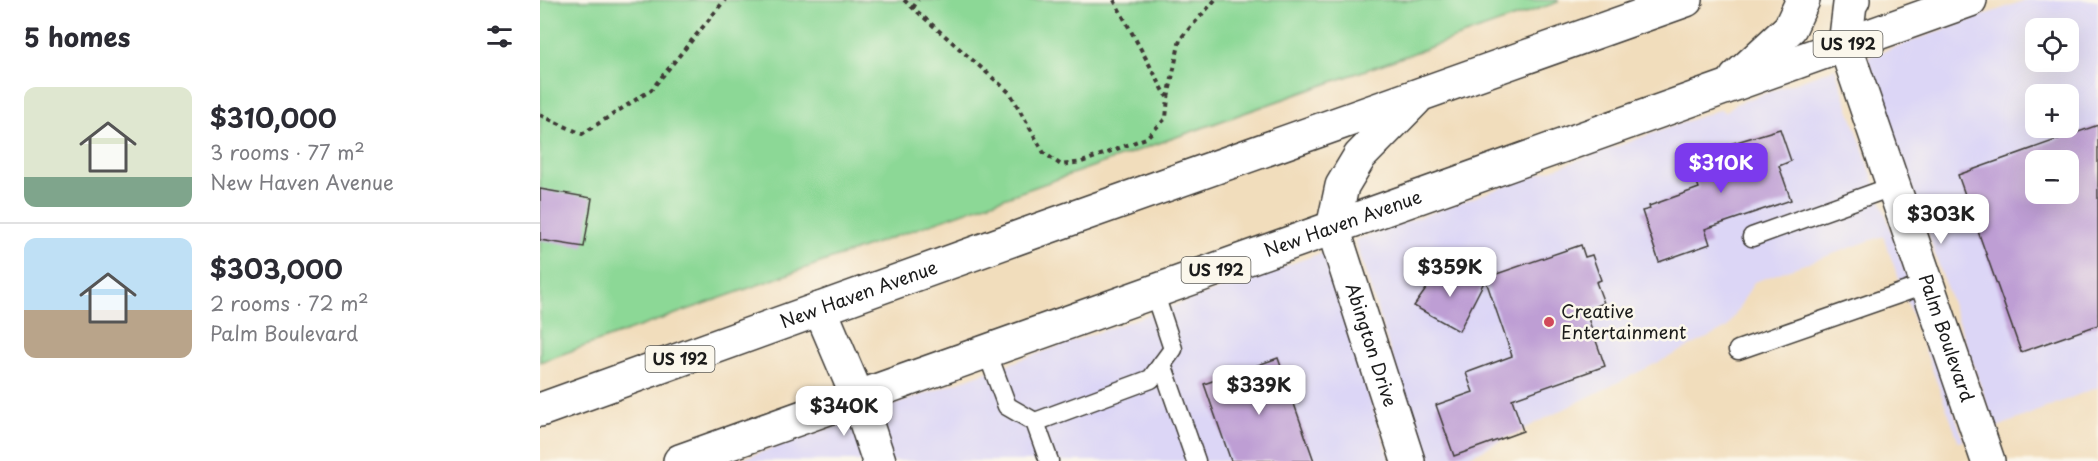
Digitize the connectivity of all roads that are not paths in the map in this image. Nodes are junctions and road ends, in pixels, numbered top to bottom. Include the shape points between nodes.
1 (1686, 0) edge
2 (1803, 0) edge
3 (1853, 0) edge
4 (1970, 0) edge
5 (1845, 45) junction
6 (1726, 87) junction
7 (1420, 94) junction
8 (1894, 186) junction
9 (1334, 228) junction
10 (1752, 237) dead end
11 (1928, 284) junction
12 (1154, 292) junction
13 (820, 309) junction
14 (1738, 350) dead end
15 (987, 352) junction
16 (1162, 364) junction
17 (858, 398) junction
18 (544, 410) edge
19 (1035, 422) junction
20 (680, 461) edge
21 (879, 461) edge
22 (1050, 461) edge
23 (1196, 461) edge
24 (1408, 461) edge
25 (1988, 461) edge

1 - 7 main road, New Haven Avenue / US 192
2 - 6 main road via 1790,28
3 - 5 main road
4 - 5 main road, New Haven Avenue / US 192
5 - 6 main road, New Haven Avenue / US 192
5 - 8 main road, Palm Boulevard
6 - 9 main road, New Haven Avenue / US 192
7 - 9 main road via 1360,156 1342,186
7 - 13 main road, New Haven Avenue / US 192
8 - 10 lane
8 - 11 main road, Palm Boulevard
9 - 12 main road, New Haven Avenue / US 192
9 - 24 main road, Abington Drive
11 - 14 lane
11 - 25 main road, Palm Boulevard
12 - 15 main road, New Haven Avenue / US 192
12 - 16 lane via 1173,349
13 - 17 main road
13 - 18 main road, New Haven Avenue / US 192
15 - 17 main road, New Haven Avenue / US 192
15 - 19 lane via 1007,406
16 - 19 lane via 1151,380
16 - 23 lane
17 - 20 main road, New Haven Avenue / US 192
17 - 21 main road
19 - 22 lane

